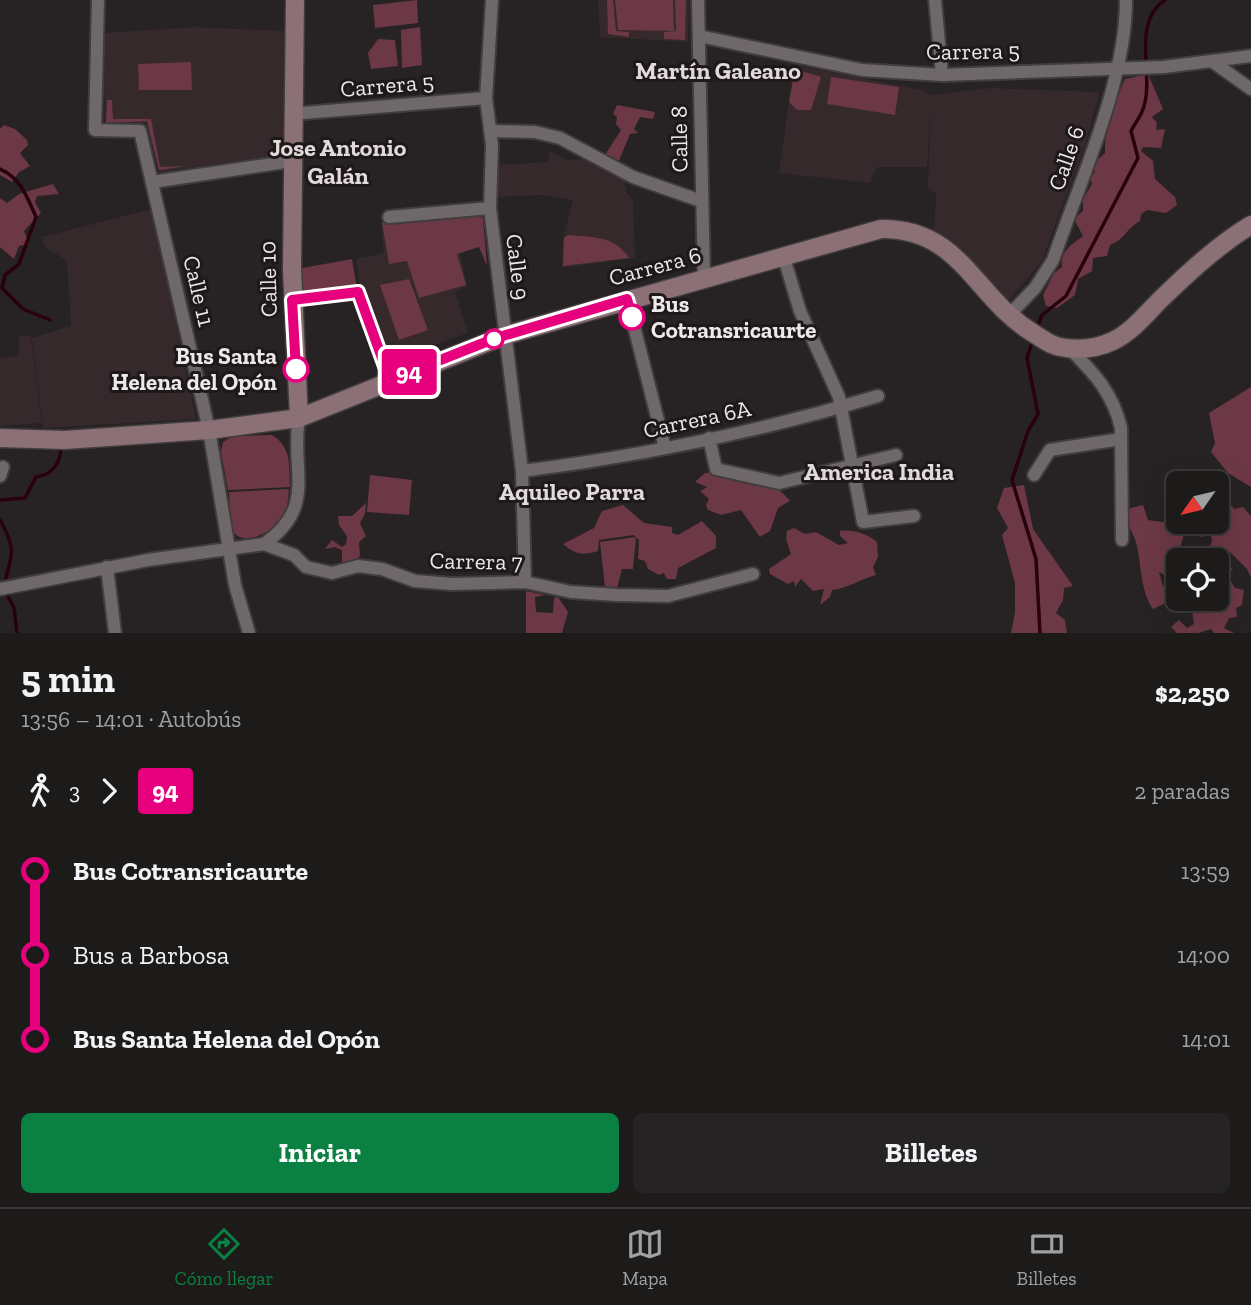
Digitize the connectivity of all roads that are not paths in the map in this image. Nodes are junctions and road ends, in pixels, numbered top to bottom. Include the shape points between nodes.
1 (98, 0) edge
2 (295, 0) edge
3 (492, 0) edge
4 (698, 0) edge
5 (935, 0) edge
6 (1126, 0) edge
7 (699, 36) junction
8 (1251, 56) edge
9 (1213, 62) junction
10 (1119, 67) junction
11 (942, 75) junction
12 (1251, 89) edge
13 (486, 98) junction
14 (291, 114) junction
15 (492, 131) junction
16 (292, 160) junction
17 (152, 182) junction
18 (701, 201) junction
19 (490, 208) junction
20 (390, 217) dead end
21 (1251, 225) edge
22 (783, 258) junction
23 (705, 278) junction
24 (627, 299) junction
25 (292, 300) junction
26 (1014, 320) junction
27 (506, 335) junction
28 (1069, 348) junction
29 (390, 380) junction
30 (878, 396) dead end
31 (841, 407) junction
32 (299, 418) junction
33 (209, 430) junction
34 (0, 438) edge
35 (709, 438) junction
36 (1121, 439) junction
37 (666, 448) junction
38 (896, 455) dead end
39 (851, 466) junction
40 (522, 471) junction
41 (1034, 475) dead end
42 (914, 516) dead end
43 (1122, 540) dead end
44 (264, 544) junction
45 (229, 550) junction
46 (107, 568) junction
47 (753, 574) dead end
48 (525, 582) junction
49 (4, 589) edge
50 (115, 633) edge
51 (249, 633) edge

1 - 17 street, Calle 11 via 95,130 140,131
2 - 14 main road, Calle 10
3 - 13 street, Calle 9
4 - 7 street, Calle 8
5 - 11 street
6 - 10 street, Calle 6
7 - 11 street, Carrera 5 via 862,70
7 - 18 street, Calle 8
8 - 9 street, Carrera 5
9 - 10 street, Carrera 5
9 - 12 street
10 - 11 street, Carrera 5
10 - 26 street, Calle 6 via 1053,260
13 - 14 street, Carrera 5
13 - 15 street, Calle 9
14 - 16 main road, Calle 10
15 - 18 street via 560,138 633,177
15 - 19 street, Calle 9
16 - 17 street
16 - 25 main road, Calle 10
17 - 33 street, Calle 11
18 - 23 street, Calle 8
19 - 20 street
19 - 27 street, Calle 9
21 - 28 main road, Carrera 6 via 1228,239 1123,335 1093,348
22 - 23 main road, Carrera 6
22 - 26 main road, Carrera 6 via 864,231 917,232 945,247
22 - 31 street
23 - 24 main road, Carrera 6
24 - 27 main road, Carrera 6
24 - 37 street
25 - 29 street via 358,292
25 - 32 main road, Calle 10
26 - 28 main road, Carrera 6 via 1049,343
27 - 29 main road, Carrera 6
27 - 40 street, Calle 9
28 - 36 street via 1108,392 1118,415
29 - 32 main road, Carrera 6
30 - 31 street, Carrera 6A
31 - 35 street, Carrera 6A
31 - 39 street
32 - 33 main road, Carrera 6
32 - 44 street, Calle 10 via 299,484 294,512 281,532
33 - 34 main road, Carrera 6 via 61,440
33 - 45 street, Calle 11
35 - 37 street, Carrera 6A
35 - 39 street via 716,469 779,483
36 - 41 street via 1050,450
36 - 43 street
37 - 40 street, Carrera 6A
38 - 39 street
39 - 42 street via 863,522
40 - 48 street, Calle 9
44 - 45 street
44 - 48 street, Carrera 7 via 294,555 306,567 332,573 358,566 415,581
45 - 46 street
45 - 51 street, Calle 11
46 - 49 street
46 - 50 street
47 - 48 street, Carrera 7 via 695,592 660,596 571,592

